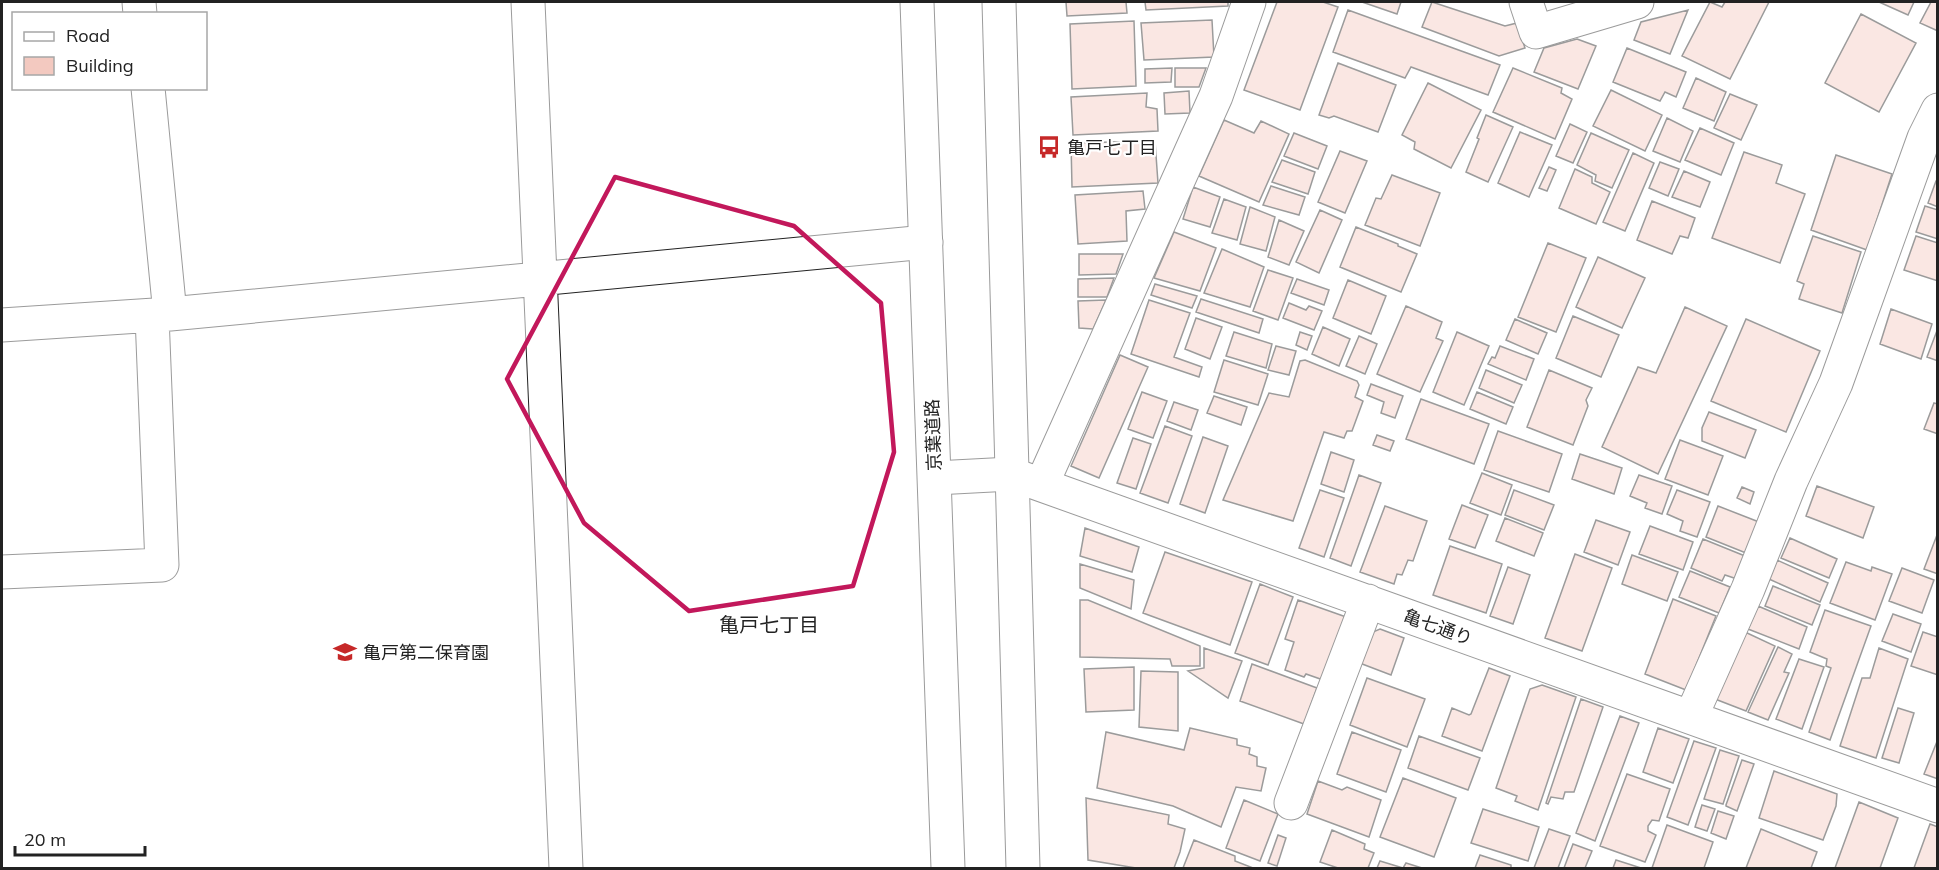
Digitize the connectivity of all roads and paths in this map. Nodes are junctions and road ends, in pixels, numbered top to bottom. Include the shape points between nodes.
1 (528, 2) edge
2 (917, 2) edge
3 (999, 2) edge
4 (1249, 2) edge
5 (1526, 2) edge
6 (1637, 2) edge
7 (148, 90) edge
8 (1938, 110) edge
9 (926, 242) junction
10 (540, 280) junction
11 (161, 315) junction
12 (2, 325) edge
13 (1011, 474) junction
14 (935, 478) junction
15 (1042, 484) junction
16 (2, 572) edge
17 (1368, 601) junction
18 (1691, 717) junction
19 (1291, 803) dead end
20 (1938, 806) edge
21 (566, 868) edge
22 (948, 868) edge
23 (1023, 868) edge

1 - 10 main road
2 - 9 main road, 京葉道路
3 - 13 main road
4 - 15 main road via 1216,96
5 - 6 main road via 1536,32
7 - 11 main road
8 - 18 main road via 1924,138 1836,383
9 - 10 main road
9 - 14 main road, 京葉道路
10 - 11 main road
10 - 21 main road
11 - 12 main road
11 - 16 main road via 162,565
13 - 14 main road, 亀七通り
13 - 15 main road, 亀七通り
13 - 23 main road
14 - 22 main road, 京葉道路
15 - 17 main road, 亀七通り
17 - 18 main road, 亀七通り
17 - 19 main road
18 - 20 main road, 亀七通り

